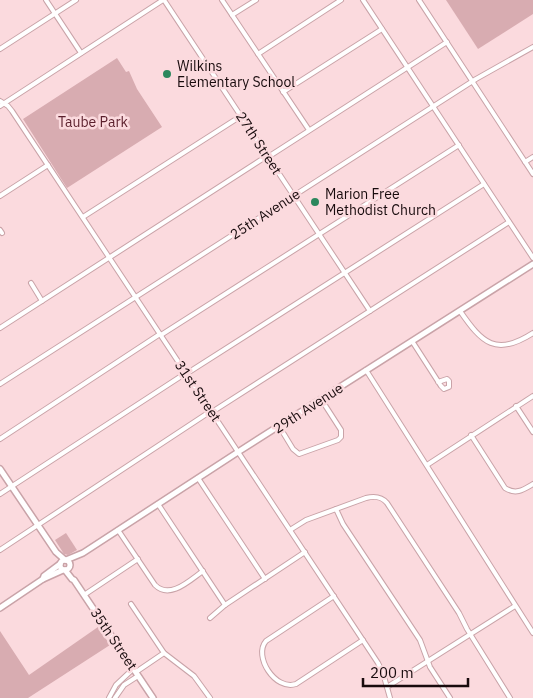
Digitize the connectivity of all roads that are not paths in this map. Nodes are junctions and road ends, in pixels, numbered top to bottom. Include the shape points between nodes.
1 (46, 0) edge
2 (76, 0) edge
3 (164, 0) edge
4 (222, 0) edge
5 (256, 0) edge
6 (341, 0) edge
7 (363, 0) edge
8 (419, 0) edge
9 (55, 13) junction
10 (232, 15) junction
11 (382, 29) junction
12 (447, 42) junction
13 (533, 47) edge
14 (0, 49) edge
15 (81, 53) junction
16 (258, 54) junction
17 (407, 67) junction
18 (473, 81) junction
19 (283, 92) junction
20 (1, 103) edge
21 (433, 106) junction
22 (241, 116) junction
23 (309, 130) junction
24 (459, 145) junction
25 (268, 156) junction
26 (533, 158) edge
27 (525, 162) junction
28 (48, 165) junction
29 (533, 174) edge
30 (484, 184) junction
31 (0, 196) edge
32 (294, 196) junction
33 (83, 217) junction
34 (509, 222) junction
35 (319, 234) junction
36 (109, 257) junction
37 (533, 258) edge
38 (533, 264) edge
39 (345, 272) junction
40 (31, 283) dead end
41 (135, 297) junction
42 (42, 301) junction
43 (460, 310) junction
44 (370, 311) junction
45 (0, 328) edge
46 (533, 333) edge
47 (161, 335) junction
48 (412, 342) junction
49 (366, 370) junction
50 (186, 373) junction
51 (438, 382) dead end
52 (0, 384) edge
53 (533, 396) edge
54 (321, 399) junction
55 (516, 406) junction
56 (212, 412) junction
57 (279, 426) junction
58 (533, 432) edge
59 (471, 435) junction
60 (0, 439) edge
61 (238, 452) junction
62 (426, 465) junction
63 (0, 469) edge
64 (198, 478) junction
65 (533, 484) edge
66 (12, 487) junction
67 (0, 494) edge
68 (158, 504) junction
69 (336, 509) junction
70 (38, 525) junction
71 (118, 530) junction
72 (290, 530) junction
73 (0, 550) edge
74 (305, 552) junction
75 (138, 559) junction
76 (65, 565) junction
77 (203, 571) junction
78 (265, 579) junction
79 (84, 595) junction
80 (334, 596) junction
81 (131, 604) dead end
82 (225, 605) junction
83 (516, 606) junction
84 (0, 608) edge
85 (210, 618) dead end
86 (533, 633) edge
87 (470, 634) junction
88 (363, 640) junction
89 (164, 653) junction
90 (428, 661) junction
91 (136, 672) junction
92 (387, 687) junction
93 (109, 698) edge
94 (115, 698) edge
95 (153, 698) edge
96 (210, 698) edge
97 (390, 698) edge
98 (450, 698) edge
99 (510, 698) edge

1 - 9 street
2 - 9 street
3 - 15 street
3 - 22 street, 27th Street
4 - 10 street
5 - 10 street
6 - 16 street
7 - 11 street
8 - 12 street
9 - 14 street
9 - 15 street
10 - 16 street
11 - 17 street
11 - 19 street
12 - 17 street
12 - 18 street
13 - 18 street, 25th Avenue
15 - 20 street
16 - 19 street
17 - 21 street
17 - 23 street
18 - 21 street, 25th Avenue
18 - 27 street
19 - 23 street
20 - 28 street, 31st Street via 12,111
21 - 24 street
21 - 32 street, 25th Avenue
22 - 25 street, 27th Street
22 - 33 street
23 - 25 street
24 - 30 street
24 - 35 street
25 - 32 street, 27th Street
25 - 36 street
26 - 27 street
27 - 29 street
28 - 31 street
28 - 33 street, 31st Street
30 - 34 street
30 - 39 street
32 - 35 street, 27th Street
32 - 41 street, 25th Avenue
33 - 36 street, 31st Street
34 - 37 street
34 - 44 street
35 - 39 street, 27th Street
35 - 47 street
36 - 41 street, 31st Street
36 - 42 street
38 - 43 street, 29th Avenue
39 - 44 street, 27th Street
39 - 50 street
40 - 42 street
41 - 47 street, 31st Street
41 - 52 street, 25th Avenue
42 - 45 street
43 - 46 street via 480,336 496,345 507,345
43 - 48 street, 29th Avenue
44 - 56 street
47 - 50 street, 31st Street
47 - 60 street
48 - 49 street, 29th Avenue
48 - 51 street
49 - 54 street, 29th Avenue
49 - 62 street
50 - 56 street, 31st Street
50 - 66 street
53 - 55 street
54 - 57 street, 29th Avenue
54 - 57 street via 341,430 338,440 299,454
55 - 58 street
55 - 59 street
56 - 61 street, 31st Street
56 - 70 street
57 - 61 street, 29th Avenue
59 - 62 street
59 - 65 street via 508,490 522,491
61 - 64 street, 29th Avenue
61 - 72 street, 31st Street
62 - 83 street
63 - 66 street, 35th Street
64 - 68 street, 29th Avenue
64 - 78 street
66 - 67 street
66 - 70 street, 35th Street
68 - 71 street, 29th Avenue
68 - 77 street
69 - 72 street
69 - 87 street via 372,496 385,501 459,612
69 - 90 street via 420,640
70 - 73 street
70 - 76 street, 35th Street
71 - 75 street
71 - 76 street, 29th Avenue
72 - 74 street, 31st Street
74 - 78 street
74 - 80 street, 31st Street
75 - 77 street via 155,585 166,591 176,589
75 - 79 street
76 - 79 street, 35th Street
76 - 84 street, 29th Avenue
77 - 82 street
78 - 82 street
79 - 91 street, 35th Street
80 - 88 street, 31st Street
80 - 88 street via 263,645 262,657 276,680 289,686 296,684
81 - 89 street
82 - 85 street
83 - 86 street
83 - 87 street
87 - 90 street
87 - 99 street
88 - 92 street, 31st Street via 381,668
89 - 91 street
89 - 96 street via 194,676
90 - 92 street
90 - 98 street
91 - 93 street via 116,685
91 - 94 street
91 - 95 street, 35th Street
92 - 97 street, 31st Street

